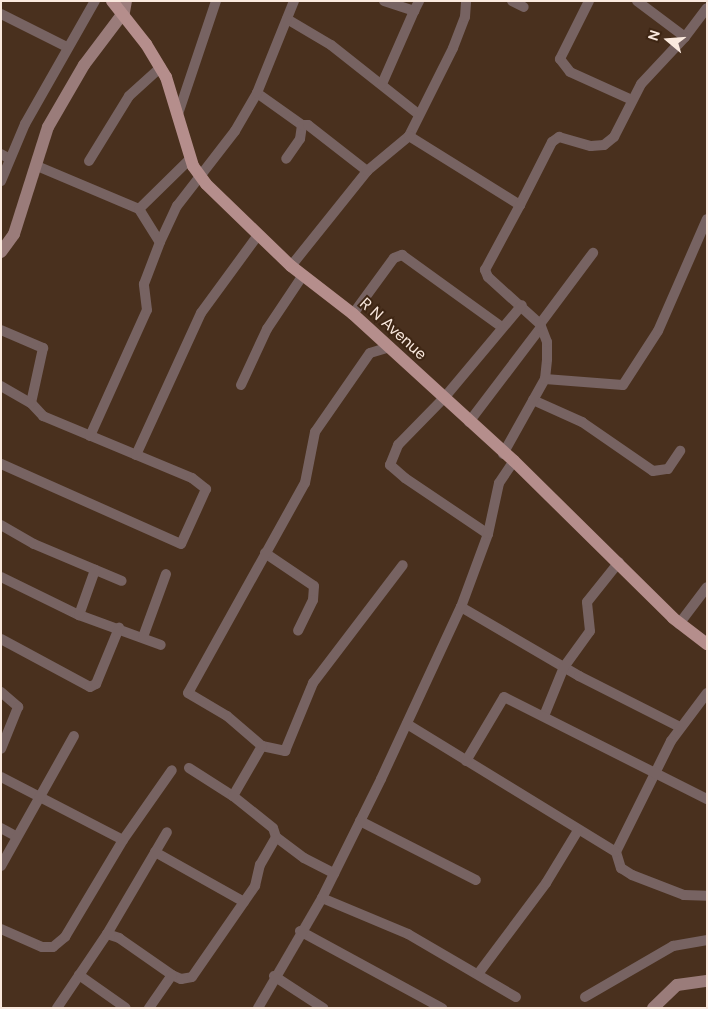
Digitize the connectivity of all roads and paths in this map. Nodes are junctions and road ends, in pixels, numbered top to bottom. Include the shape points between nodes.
1 (95, 1) edge
2 (112, 1) edge
3 (216, 1) edge
4 (294, 1) edge
5 (384, 1) edge
6 (466, 1) edge
7 (512, 1) edge
8 (589, 1) edge
9 (636, 1) edge
10 (416, 6) edge
11 (125, 7) edge
12 (524, 7) dead end
13 (707, 8) edge
14 (1, 14) edge
15 (287, 19) junction
16 (684, 37) junction
17 (67, 47) junction
18 (161, 67) junction
19 (382, 84) junction
20 (257, 93) junction
21 (632, 100) junction
22 (178, 114) junction
23 (418, 114) junction
24 (302, 125) junction
25 (409, 136) junction
26 (6, 156) edge
27 (191, 158) junction
28 (286, 158) dead end
29 (89, 161) dead end
30 (37, 166) junction
31 (367, 171) junction
32 (199, 175) junction
33 (1, 181) edge
34 (520, 205) junction
35 (139, 209) junction
36 (707, 219) edge
37 (258, 235) junction
38 (160, 242) junction
39 (1, 252) edge
40 (593, 253) dead end
41 (291, 266) junction
42 (303, 275) junction
43 (522, 305) junction
44 (354, 314) junction
45 (540, 325) junction
46 (502, 327) junction
47 (1, 330) edge
48 (390, 347) junction
49 (545, 379) junction
50 (241, 385) dead end
51 (1, 386) edge
52 (444, 398) junction
53 (533, 400) junction
54 (31, 403) junction
55 (469, 422) junction
56 (90, 436) junction
57 (680, 451) dead end
58 (136, 455) junction
59 (508, 457) junction
60 (1, 464) edge
61 (1, 526) edge
62 (488, 534) junction
63 (265, 553) junction
64 (619, 562) junction
65 (403, 566) dead end
66 (95, 570) junction
67 (166, 574) dead end
68 (1, 577) edge
69 (122, 581) dead end
70 (707, 587) edge
71 (461, 607) junction
72 (79, 615) junction
73 (679, 624) junction
74 (119, 628) junction
75 (298, 631) dead end
76 (143, 637) junction
77 (1, 639) edge
78 (707, 644) edge
79 (161, 645) dead end
80 (564, 667) junction
81 (1, 692) edge
82 (707, 693) edge
83 (544, 716) junction
84 (407, 724) junction
85 (680, 727) junction
86 (74, 736) dead end
87 (262, 746) junction
88 (1, 750) edge
89 (466, 760) junction
90 (189, 768) dead end
91 (172, 770) dead end
92 (654, 773) junction
93 (1, 777) edge
94 (233, 796) junction
95 (39, 799) junction
96 (707, 799) edge
97 (360, 822) junction
98 (1, 828) edge
99 (167, 832) dead end
100 (578, 832) junction
101 (17, 837) junction
102 (276, 837) junction
103 (123, 840) junction
104 (155, 852) junction
105 (616, 852) junction
106 (1, 866) edge
107 (334, 872) junction
108 (476, 880) dead end
109 (707, 896) edge
110 (322, 898) junction
111 (244, 902) junction
112 (1, 929) edge
113 (300, 931) junction
114 (107, 934) junction
115 (707, 940) edge
116 (478, 974) junction
117 (79, 975) junction
118 (172, 975) junction
119 (274, 976) junction
120 (707, 981) edge
121 (516, 997) dead end
122 (585, 997) dead end
123 (439, 1007) edge
124 (57, 1008) edge
125 (126, 1008) edge
126 (149, 1008) edge
127 (258, 1008) edge
128 (323, 1008) edge
129 (652, 1008) edge

1 - 17 street
2 - 11 main road, R N Avenue
3 - 22 street
4 - 15 street
5 - 10 street
6 - 23 street via 465,17 453,48
7 - 12 street
8 - 21 street via 560,59 570,72
9 - 16 street
10 - 19 street
11 - 18 main road, R N Avenue
11 - 30 street via 84,65 48,127
13 - 16 street
14 - 17 street
15 - 19 street via 316,34
15 - 20 street
16 - 21 street
17 - 26 street
18 - 22 main road, R N Avenue
18 - 29 street via 129,96
19 - 23 street
20 - 24 street
20 - 32 street via 235,131
21 - 34 street via 614,137 604,145 591,146 559,137 552,142
22 - 27 main road, R N Avenue
23 - 25 street
24 - 28 street via 300,139
24 - 31 street via 308,125
25 - 31 street
25 - 34 street
26 - 33 street
27 - 32 main road, R N Avenue
27 - 35 street
30 - 35 street
30 - 39 street via 14,234
31 - 41 street
32 - 37 main road, R N Avenue
32 - 38 street
34 - 43 street via 485,270 488,277
35 - 38 street
36 - 49 street via 658,332 623,386
37 - 41 main road, R N Avenue
37 - 58 street via 201,313
38 - 56 street via 144,284 147,310
40 - 45 street
41 - 42 main road, R N Avenue
42 - 44 main road, R N Avenue
42 - 50 street via 267,329
43 - 45 street
43 - 46 street
44 - 46 street via 394,258 402,254
44 - 48 main road, R N Avenue
45 - 49 street via 547,342
45 - 55 street
46 - 52 street
47 - 54 street via 42,348
48 - 52 main road, R N Avenue
48 - 63 street via 370,353 315,432 305,482
49 - 53 street
51 - 54 street
52 - 55 main road, R N Avenue
52 - 62 street via 398,445 390,465 404,478
53 - 57 street via 582,422 653,471 668,469
53 - 59 street
54 - 56 street via 43,416
55 - 59 main road, R N Avenue
56 - 58 street
58 - 60 street via 192,478 206,489 181,544
59 - 62 street
59 - 64 main road, R N Avenue
61 - 66 street
62 - 71 street
63 - 75 street via 314,586 313,600
63 - 87 street via 188,693 227,716
64 - 73 main road, R N Avenue
64 - 80 street via 593,590 587,602 590,631
65 - 87 street via 313,683 285,751
66 - 69 street
66 - 72 street
67 - 76 street
68 - 72 street
70 - 73 street
71 - 80 street
71 - 84 street
72 - 74 street
73 - 78 main road, R N Avenue
74 - 76 street
74 - 77 street via 96,684 90,688
76 - 79 street
80 - 83 street
80 - 85 street
81 - 88 street via 18,707
82 - 85 street
83 - 89 street via 504,697
83 - 92 street
84 - 89 street
84 - 97 street
85 - 92 street
86 - 95 street
87 - 94 street
89 - 100 street
90 - 94 street
91 - 103 street
92 - 96 street
92 - 105 street
93 - 95 street
94 - 102 street via 273,828
95 - 101 street
95 - 103 street
97 - 107 street
97 - 108 street
98 - 101 street
99 - 104 street
100 - 105 street
100 - 116 street via 546,883
101 - 106 street
102 - 107 street via 304,858
102 - 111 street
103 - 112 street via 65,937 53,947 42,947
104 - 111 street
104 - 114 street
105 - 109 street via 621,868 632,876 684,895
107 - 110 street
110 - 113 street
110 - 116 street via 408,934
111 - 118 street via 192,977 182,979
113 - 119 street
113 - 123 street
114 - 117 street
114 - 118 street via 119,938
115 - 122 street via 673,946
116 - 121 street
117 - 124 street
117 - 125 street
118 - 126 street
119 - 127 street
119 - 128 street
120 - 129 street via 677,986

